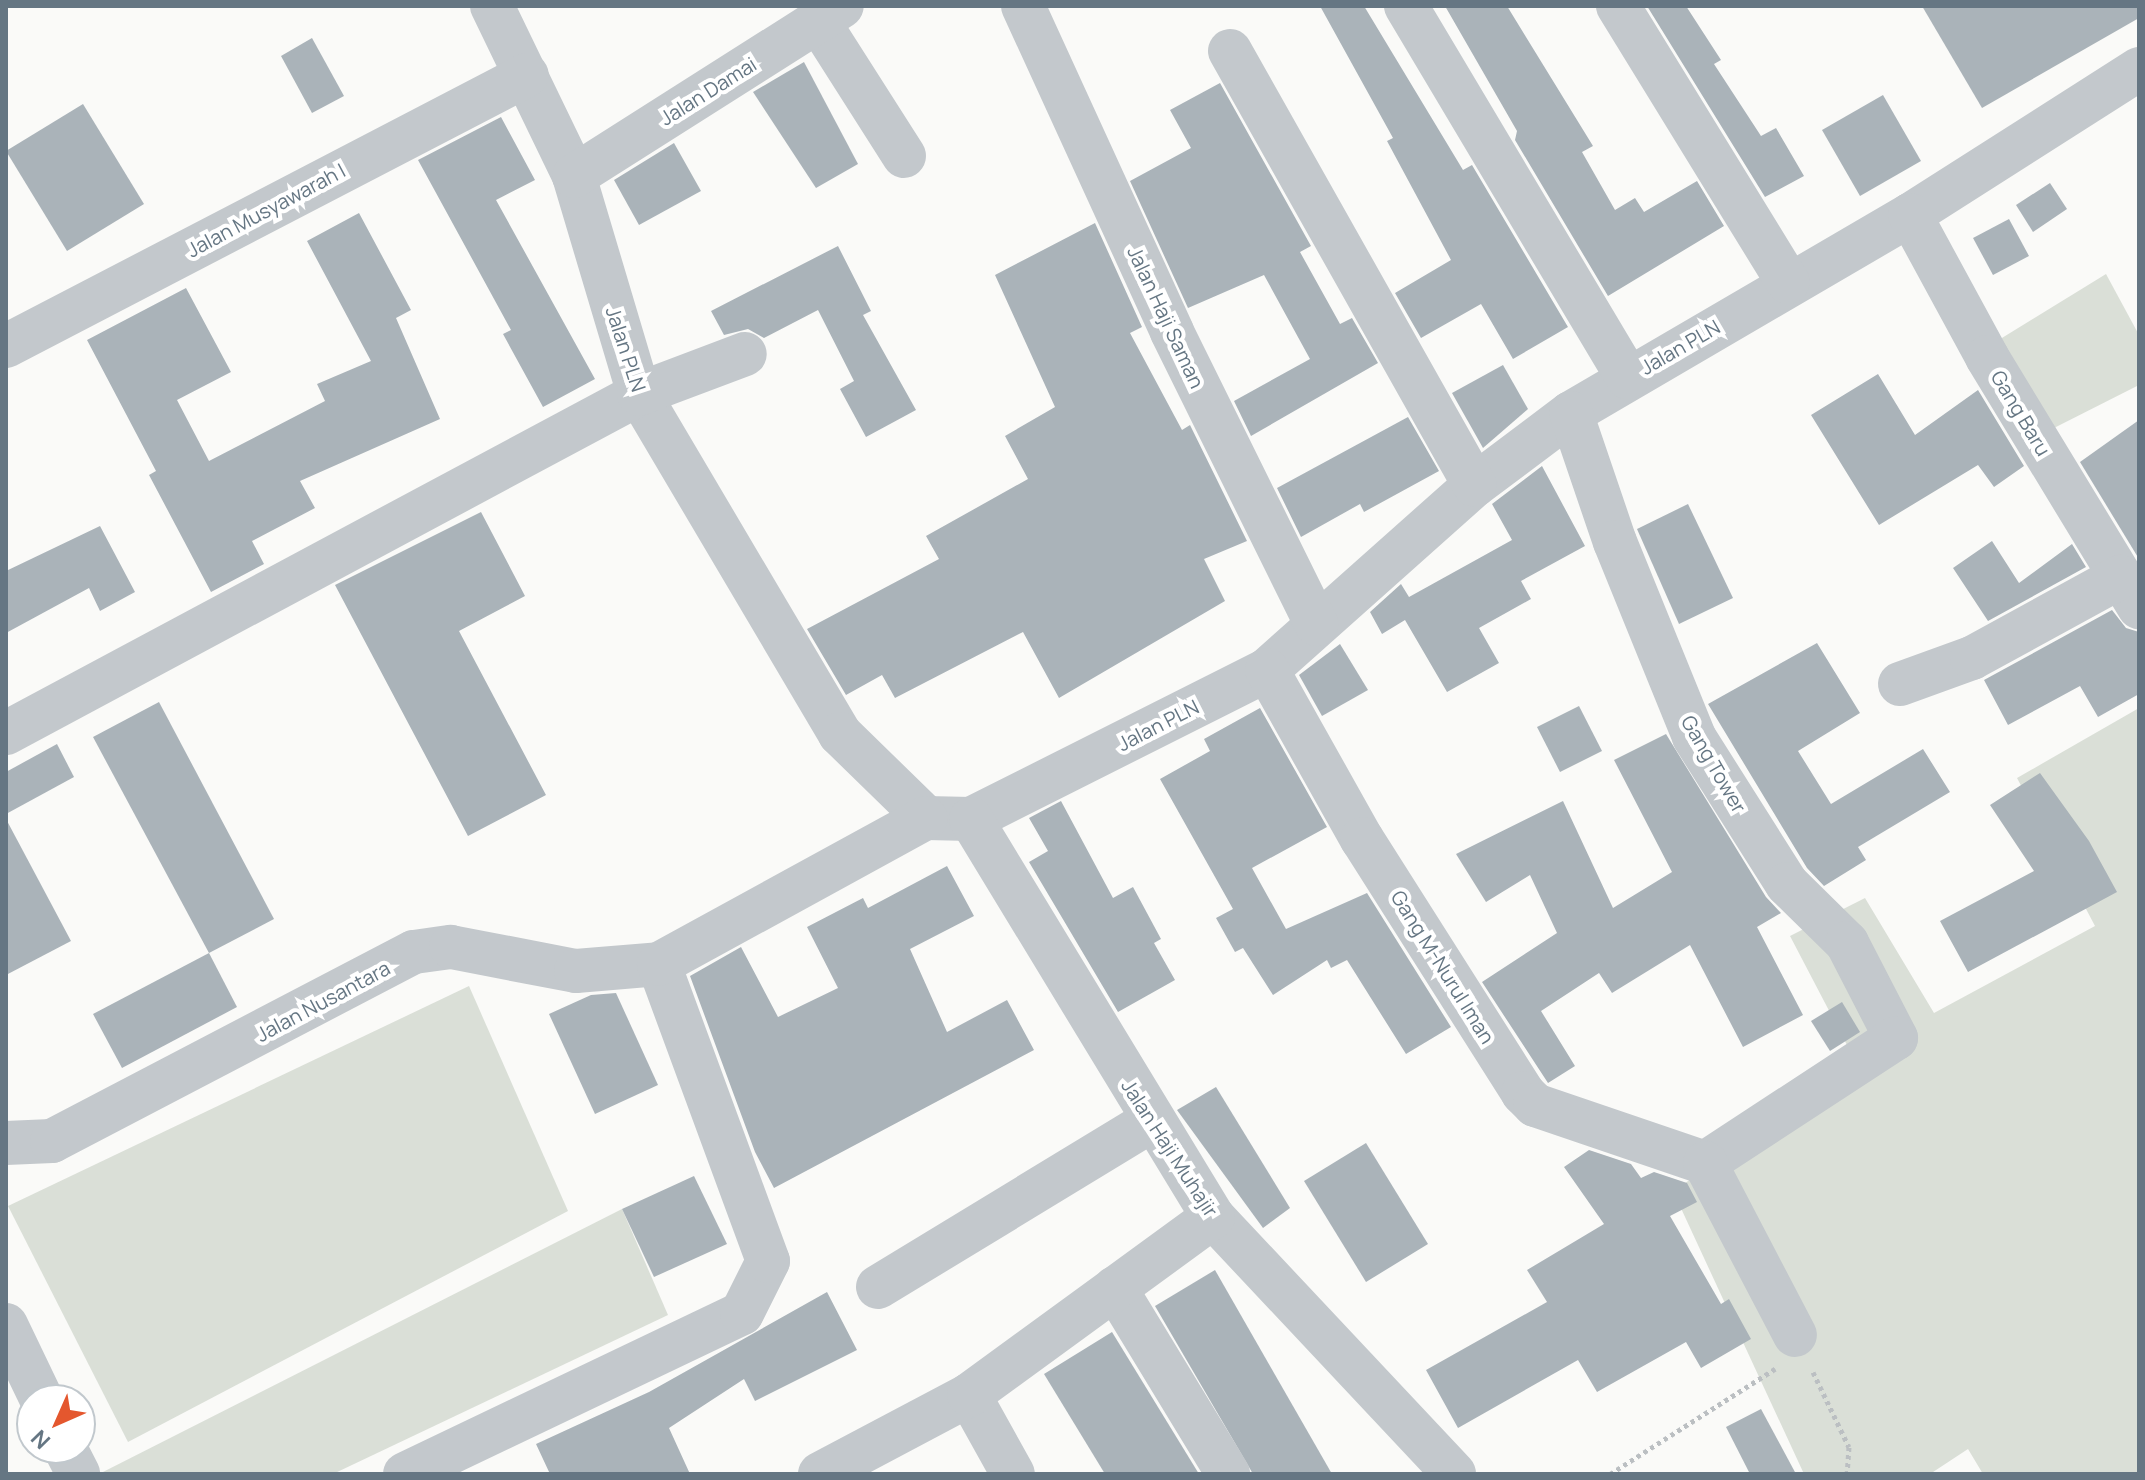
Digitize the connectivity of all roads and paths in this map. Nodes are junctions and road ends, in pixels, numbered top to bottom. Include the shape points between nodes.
1 (492, 6) edge
2 (1023, 6) edge
3 (1406, 6) edge
4 (1618, 6) edge
5 (830, 13) edge
6 (1230, 51) dead end
7 (2139, 69) edge
8 (527, 75) junction
9 (904, 156) dead end
10 (574, 176) junction
11 (1910, 215) junction
12 (1788, 282) junction
13 (6, 346) edge
14 (745, 354) dead end
15 (1627, 377) junction
16 (639, 394) junction
17 (1571, 413) junction
18 (1475, 485) junction
19 (2130, 592) edge
20 (1316, 624) junction
21 (1267, 670) junction
22 (1900, 684) dead end
23 (6, 733) edge
24 (926, 818) junction
25 (971, 819) junction
26 (659, 964) junction
27 (1151, 1121) junction
28 (6, 1143) edge
29 (1705, 1163) junction
30 (1213, 1217) junction
31 (878, 1287) dead end
32 (1115, 1288) junction
33 (6, 1325) edge
34 (1795, 1335) junction
35 (34, 1384) edge
36 (969, 1395) junction
37 (835, 1470) edge
38 (405, 1474) edge
39 (1013, 1474) edge
40 (1228, 1474) edge
41 (1454, 1474) edge
42 (1610, 1474) edge
43 (1847, 1474) edge

1 - 8 street, Jalan PLN
2 - 20 street, Jalan Haji Saman via 1172,332
3 - 15 street
4 - 12 street
5 - 9 street
5 - 10 street, Jalan Damai
6 - 18 street
7 - 11 street, Jalan PLN
8 - 10 street, Jalan PLN
8 - 13 street, Jalan Musyawarah I
10 - 16 street, Jalan PLN
11 - 12 street, Jalan PLN
11 - 19 street, Gang Baru via 1987,357
12 - 15 street, Jalan PLN
14 - 16 street
15 - 17 street, Jalan PLN
16 - 23 street
16 - 24 street, Jalan PLN via 840,734
17 - 18 street, Jalan PLN
17 - 29 street, Gang Tower via 1615,542 1694,737 1787,884 1847,943 1896,1038
18 - 20 street, Jalan PLN
19 - 22 street
20 - 21 street, Jalan PLN
21 - 25 street, Jalan PLN
21 - 29 street, Gang M-Nurul Iman via 1362,839 1523,1093 1535,1105
24 - 25 street, Jalan PLN
24 - 26 street
25 - 27 street, Jalan Haji Muhajir
26 - 28 street, Jalan Nusantara via 576,971 451,947 414,952 52,1141
26 - 38 street via 768,1261 742,1313
27 - 30 street, Jalan Haji Muhajir
27 - 31 street
29 - 34 street
30 - 32 street
30 - 41 street, Jalan Haji Muhajir
32 - 36 street
32 - 40 street
33 - 35 street
34 - 42 path via 1778,1367
34 - 43 path via 1849,1447
36 - 37 street
36 - 39 street

